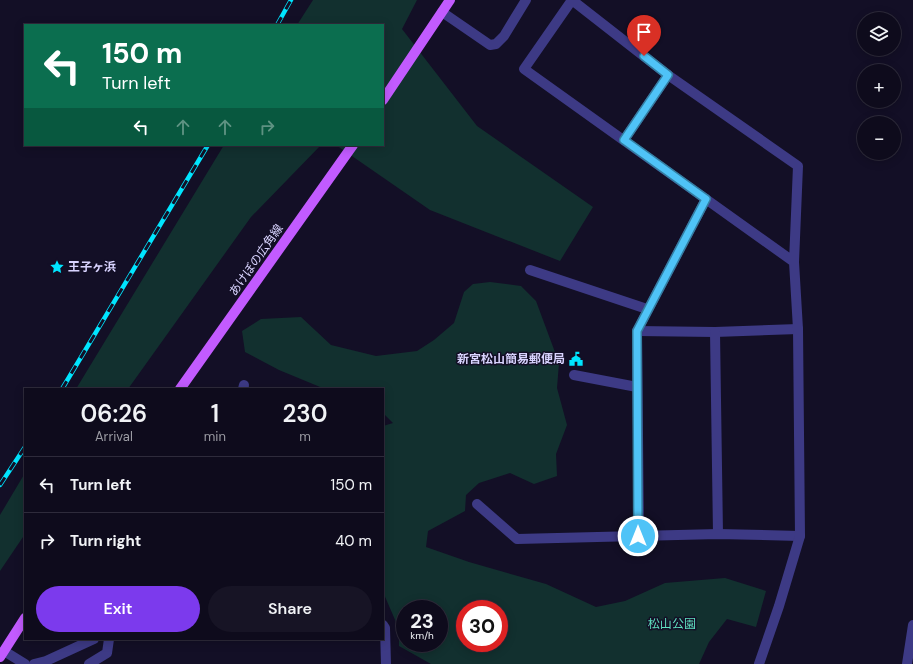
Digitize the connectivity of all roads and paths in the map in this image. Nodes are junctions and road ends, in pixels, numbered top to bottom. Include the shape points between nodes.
1 (450, 0) edge
2 (526, 0) edge
3 (442, 12) junction
4 (668, 75) junction
5 (384, 98) edge
6 (624, 140) junction
7 (352, 146) edge
8 (706, 199) junction
9 (794, 262) junction
10 (530, 270) dead end
11 (647, 309) junction
12 (798, 329) junction
13 (637, 331) junction
14 (715, 332) junction
15 (574, 375) dead end
16 (638, 387) junction
17 (181, 388) edge
18 (477, 504) dead end
19 (718, 534) junction
20 (638, 536) junction
21 (800, 536) junction
22 (24, 620) edge
23 (913, 625) edge
24 (384, 626) edge
25 (92, 640) edge
26 (110, 640) edge
27 (2, 654) edge
28 (25, 664) edge
29 (34, 664) edge
30 (89, 664) edge
31 (386, 664) edge
32 (759, 664) edge
33 (907, 664) edge

1 - 3 main road
2 - 3 street via 504,36 496,44 490,45
3 - 5 main road
4 - 6 street
4 - 6 street via 572,0 524,69
4 - 9 street via 798,166
6 - 8 street
7 - 17 main road, あけぼの広角線
8 - 9 street
8 - 11 street
9 - 12 street
10 - 11 street
11 - 13 street
12 - 14 street
12 - 21 street
13 - 14 street
13 - 16 street
14 - 19 street
15 - 16 street
16 - 20 street
18 - 20 street via 517,539
19 - 20 street
19 - 21 street
21 - 32 street
22 - 27 main road
23 - 33 street
24 - 31 street
25 - 29 street
26 - 30 street via 107,652
27 - 28 street

